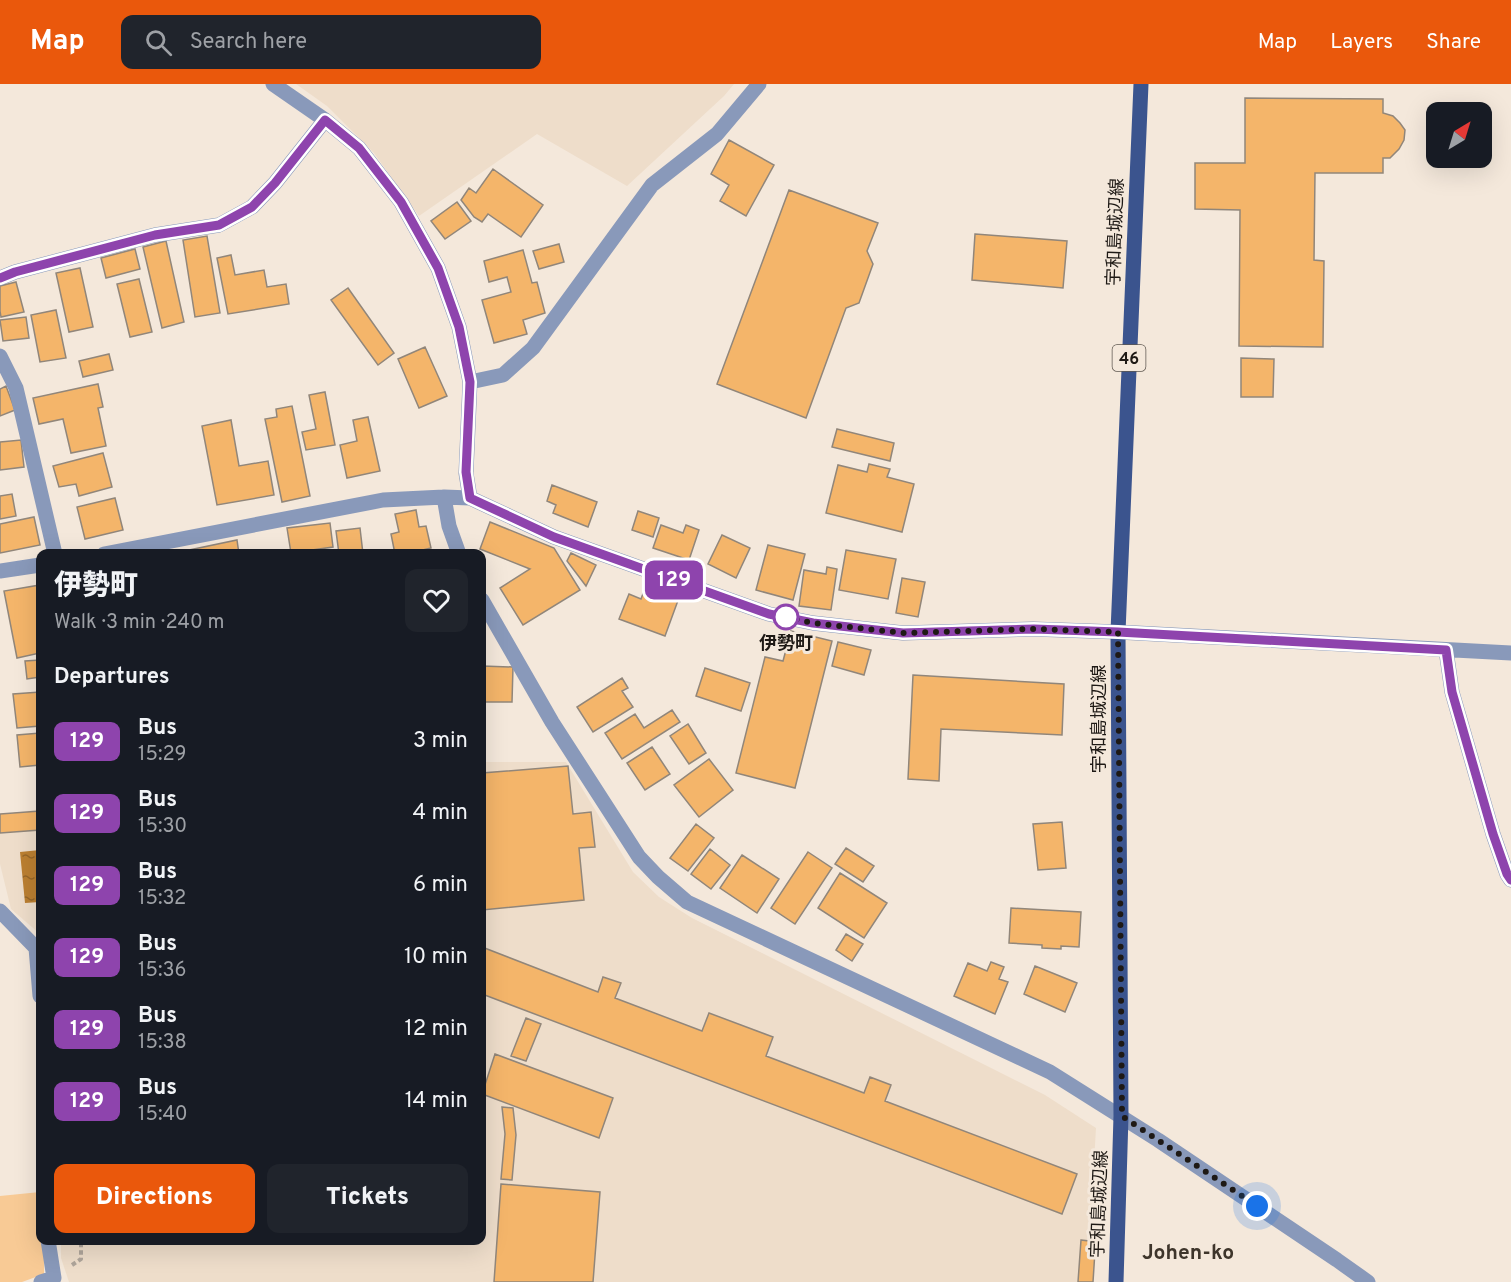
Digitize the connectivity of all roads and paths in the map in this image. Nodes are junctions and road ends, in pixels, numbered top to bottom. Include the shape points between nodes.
1 (273, 84) edge
2 (759, 84) edge
3 (1141, 84) edge
4 (325, 120) junction
5 (0, 278) edge
6 (0, 356) edge
7 (470, 382) junction
8 (444, 497) junction
9 (470, 498) junction
10 (54, 549) edge
11 (146, 549) edge
12 (457, 549) edge
13 (36, 566) edge
14 (0, 571) edge
15 (486, 607) edge
16 (1118, 632) junction
17 (1446, 650) junction
18 (1511, 653) edge
19 (1511, 880) edge
20 (0, 911) edge
21 (36, 948) edge
22 (1122, 1116) junction
23 (49, 1245) edge
24 (41, 1282) edge
25 (1116, 1282) edge
26 (1368, 1282) edge

1 - 4 street
2 - 7 street via 717,134 652,185 533,348 503,375
3 - 16 main road, 宇和島城辺線 / 46
4 - 5 street via 252,207 219,225 155,235
4 - 7 street via 359,148 401,202 438,268 459,327
6 - 10 street via 16,388
7 - 9 street via 466,472
8 - 9 street
8 - 11 street via 384,500
8 - 12 street
9 - 16 street via 554,537 769,614 903,633 1034,629
13 - 14 street
15 - 22 street via 552,722 639,856 687,902 1050,1071
16 - 17 street
16 - 22 main road, 宇和島城辺線 / 46
17 - 18 street
17 - 19 street via 1452,692 1493,834
20 - 21 street
22 - 25 main road, 宇和島城辺線 / 46
22 - 26 street
23 - 24 street via 54,1278

